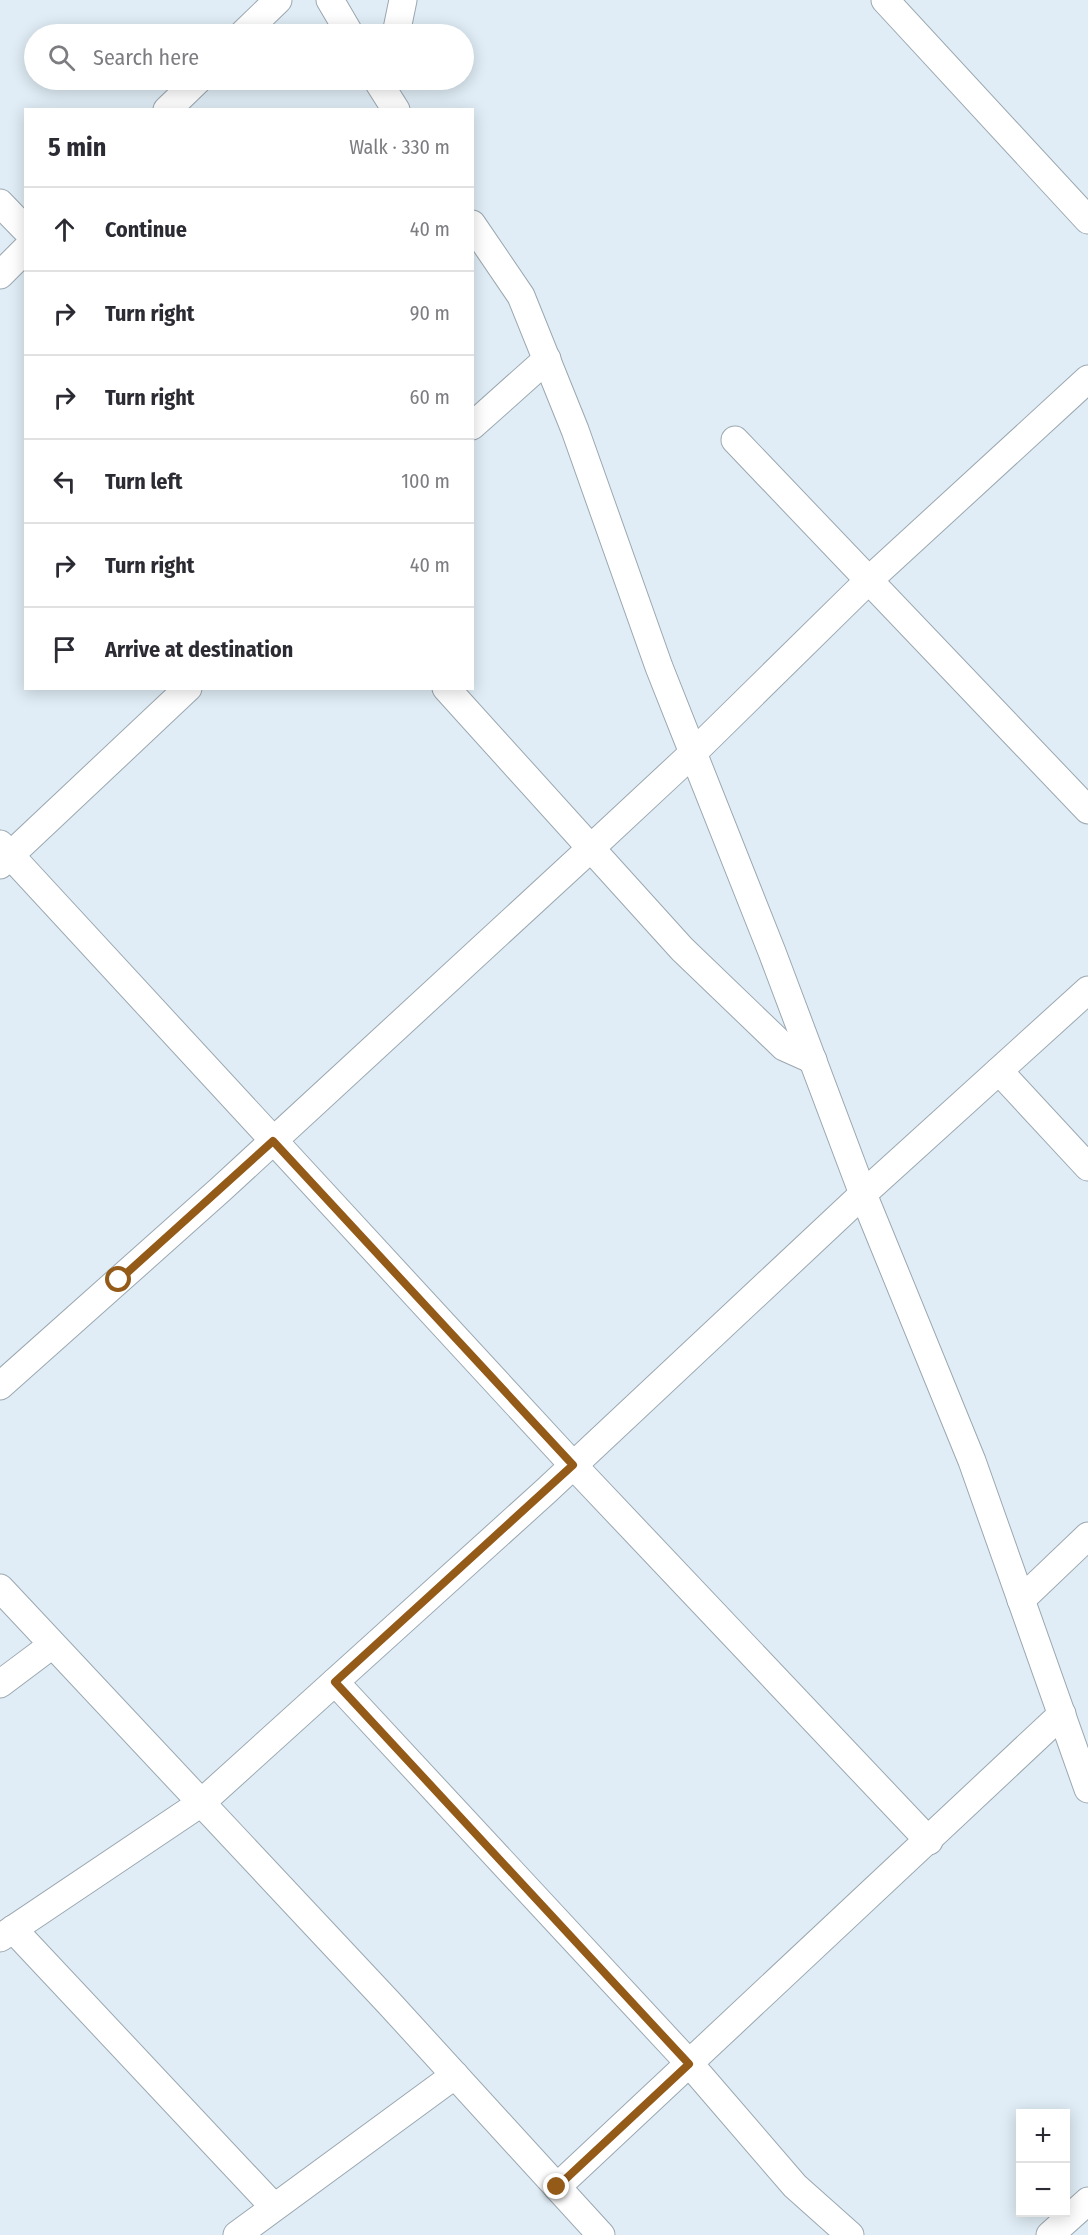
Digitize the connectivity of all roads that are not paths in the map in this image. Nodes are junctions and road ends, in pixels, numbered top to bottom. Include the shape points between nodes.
1 (278, 0) edge
2 (330, 0) edge
3 (403, 0) edge
4 (885, 0) edge
5 (253, 24) edge
6 (344, 24) edge
7 (398, 24) edge
8 (188, 90) edge
9 (169, 108) edge
10 (0, 202) edge
11 (1088, 220) edge
12 (474, 227) edge
13 (24, 228) edge
14 (24, 251) edge
15 (0, 275) edge
16 (547, 358) junction
17 (1088, 379) edge
18 (474, 424) edge
19 (735, 440) dead end
20 (869, 580) junction
21 (186, 690) edge
22 (448, 690) edge
23 (693, 753) junction
24 (1088, 810) edge
25 (591, 848) junction
26 (4, 855) edge
27 (1088, 990) edge
28 (813, 1060) junction
29 (999, 1071) junction
30 (273, 1141) junction
31 (1088, 1167) edge
32 (863, 1194) junction
33 (0, 1386) edge
34 (573, 1465) junction
35 (1088, 1536) edge
36 (0, 1588) edge
37 (1021, 1600) junction
38 (52, 1644) junction
39 (335, 1682) junction
40 (0, 1684) edge
41 (1062, 1714) junction
42 (1088, 1789) edge
43 (201, 1803) junction
44 (928, 1841) junction
45 (7, 1933) edge
46 (689, 2064) junction
47 (455, 2075) junction
48 (557, 2187) junction
49 (1088, 2201) edge
50 (273, 2206) junction
51 (237, 2235) edge
52 (601, 2235) edge
53 (850, 2235) edge
54 (1050, 2235) edge

1 - 5 street
2 - 6 street
3 - 7 street
4 - 11 street
8 - 9 street
10 - 13 street
12 - 16 street via 521,296
14 - 15 street
16 - 18 street
16 - 23 street
17 - 20 street
19 - 20 street
20 - 23 street
20 - 24 street
21 - 26 street
22 - 25 street
23 - 25 street
23 - 28 street
25 - 28 street via 682,949 784,1047
25 - 30 street
26 - 30 street
27 - 29 street
28 - 32 street
29 - 31 street
29 - 32 street
30 - 33 street
30 - 34 street
32 - 34 street
32 - 37 street via 972,1461
34 - 39 street
34 - 44 street
35 - 37 street
36 - 38 street
37 - 41 street
38 - 40 street
38 - 43 street
39 - 43 street
39 - 46 street
41 - 42 street
41 - 44 street
43 - 45 street
43 - 47 street
44 - 46 street
45 - 50 street
46 - 48 street
46 - 53 street via 795,2186
47 - 48 street
47 - 50 street
48 - 52 street
49 - 54 street
50 - 51 street

